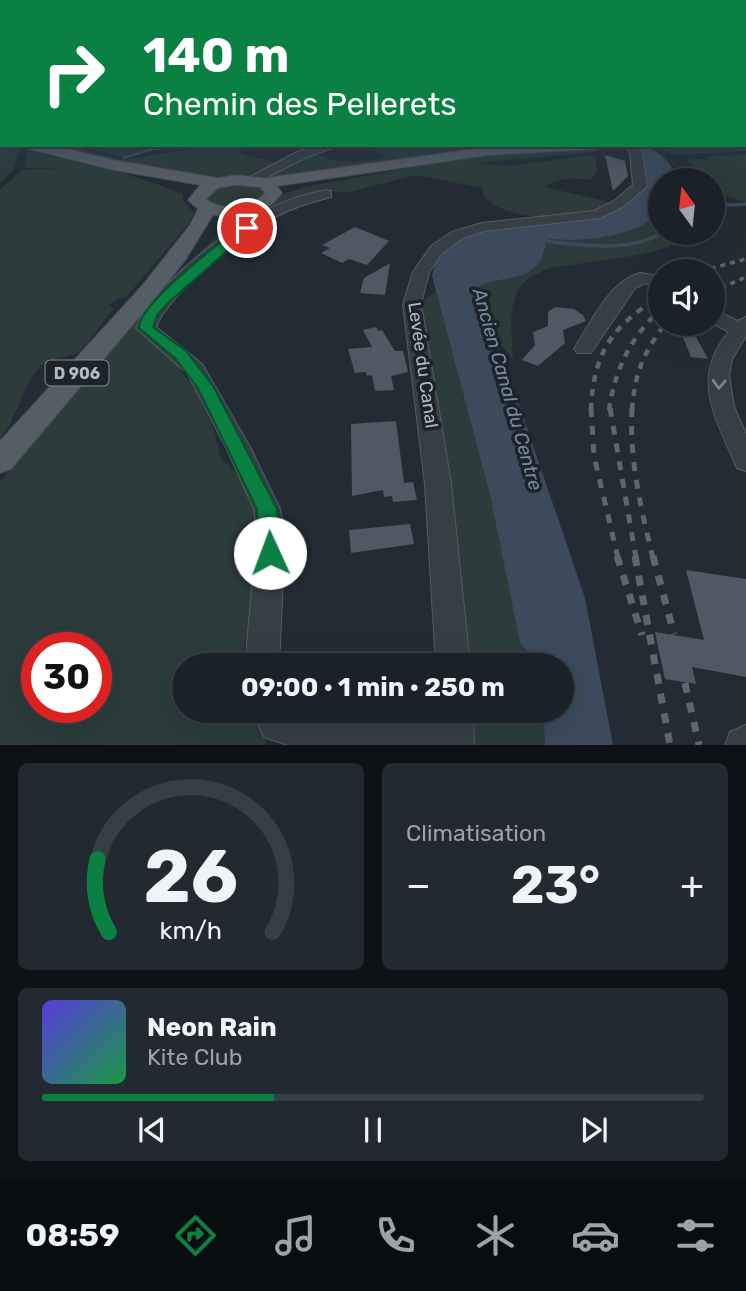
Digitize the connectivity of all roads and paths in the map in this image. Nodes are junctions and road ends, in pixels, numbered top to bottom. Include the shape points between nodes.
1 (37, 147) edge
2 (327, 147) edge
3 (560, 147) edge
4 (632, 147) edge
5 (114, 165) junction
6 (217, 183) junction
7 (326, 194) dead end
8 (264, 195) junction
9 (203, 201) junction
10 (237, 211) junction
11 (648, 278) edge
12 (155, 285) junction
13 (725, 320) edge
14 (743, 326) edge
15 (584, 349) dead end
16 (0, 461) edge
17 (746, 461) edge
18 (263, 653) edge
19 (452, 653) edge
20 (277, 723) edge
21 (456, 730) edge

1 - 5 main road
2 - 8 street via 301,155
3 - 8 main road via 489,151 376,169
4 - 19 street, Levée du Canal via 640,186 621,203 596,214 468,230 434,253 414,286 412,304 448,571
5 - 6 main road
5 - 9 main road
6 - 8 main road
6 - 9 main road
7 - 8 street
8 - 10 main road
8 - 18 street via 146,322 151,334 195,369 267,509 271,536
9 - 10 main road
9 - 12 main road, D 906 via 200,226
10 - 12 main road, D 906
11 - 15 street via 629,283
12 - 16 main road, D 906
13 - 14 street
14 -> 17 street via 723,358 717,389
20 - 21 street via 299,730

